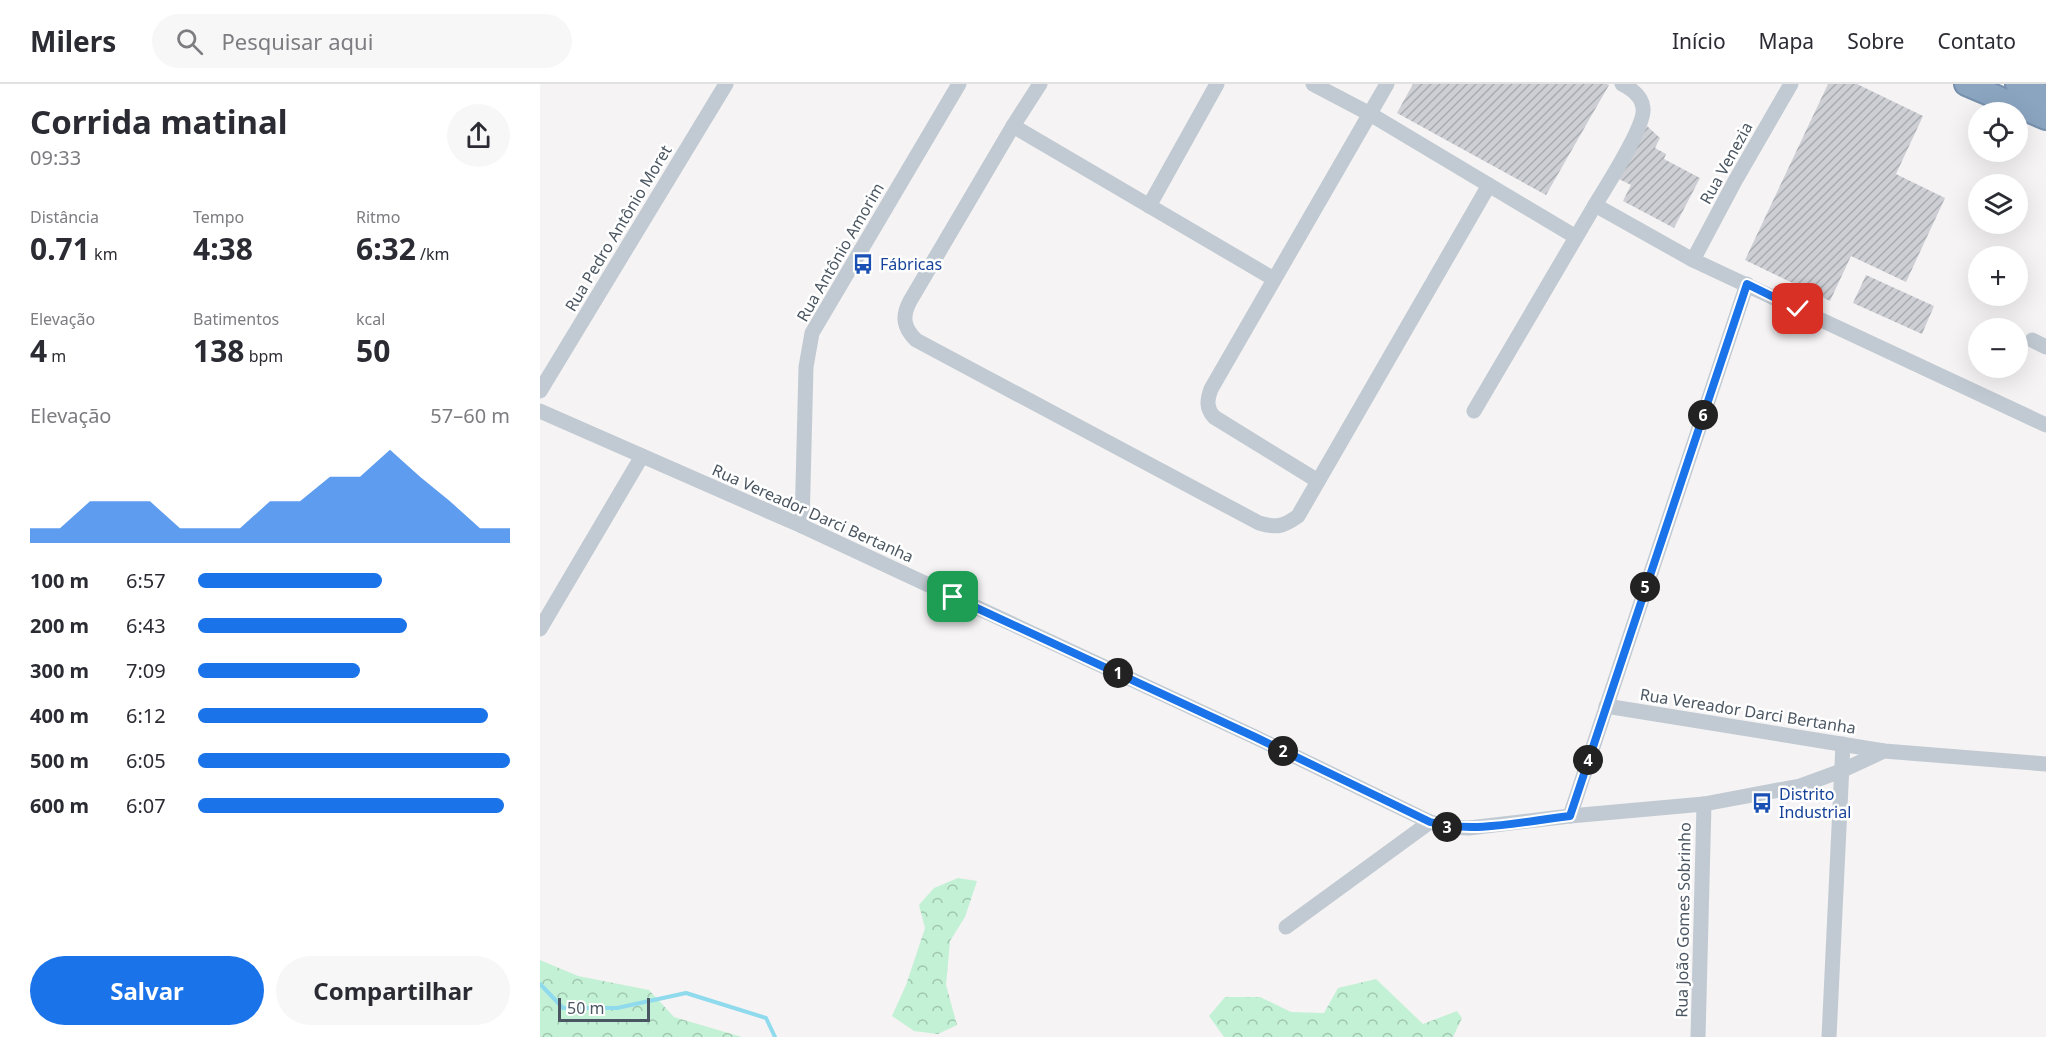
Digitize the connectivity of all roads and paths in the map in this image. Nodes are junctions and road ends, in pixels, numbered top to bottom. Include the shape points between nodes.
1 (726, 84) edge
2 (959, 84) edge
3 (1040, 84) edge
4 (1217, 84) edge
5 (1313, 84) edge
6 (1387, 84) edge
7 (1622, 84) edge
8 (1791, 84) edge
9 (1966, 84) edge
10 (2017, 84) edge
11 (2046, 97) edge
12 (1370, 114) junction
13 (2046, 118) edge
14 (1013, 126) junction
15 (1489, 185) junction
16 (1595, 205) junction
17 (1149, 206) junction
18 (1576, 237) junction
19 (1693, 260) junction
20 (1274, 279) junction
21 (1747, 284) junction
22 (2032, 340) dead end
23 (2046, 347) edge
24 (540, 391) edge
25 (540, 411) edge
26 (1474, 411) dead end
27 (2046, 425) edge
28 (642, 456) junction
29 (1318, 481) junction
30 (802, 526) junction
31 (540, 629) edge
32 (1606, 706) junction
33 (1842, 744) junction
34 (1884, 751) junction
35 (2046, 764) edge
36 (1841, 771) junction
37 (1704, 804) junction
38 (1570, 816) junction
39 (1430, 822) junction
40 (1286, 927) dead end
41 (1698, 1037) edge
42 (1829, 1037) edge

1 - 24 street, Rua Pedro Antônio Moret
2 - 30 street, Rua Antônio Amorim via 813,333 806,367
3 - 14 street
4 - 17 street
5 - 12 street
6 - 12 street
7 - 16 street via 1639,96 1643,117
8 - 19 street, Rua Venezia
9 - 13 highway
10 - 11 highway
12 - 15 street
12 - 20 street
14 - 17 street
14 - 29 street via 905,310 904,322 909,333 1259,523 1286,525 1298,516
15 - 18 street
15 - 29 street
16 - 18 street
16 - 19 street
17 - 20 street
18 - 26 street
19 - 21 street
20 - 29 street via 1211,389 1208,406 1214,417
21 - 27 street
21 - 32 street
22 - 23 street
25 - 28 street, Rua Vereador Darci Bertanha
28 - 30 street, Rua Vereador Darci Bertanha
28 - 31 street
30 - 39 street, Rua Vereador Darci Bertanha
32 - 33 street, Rua Vereador Darci Bertanha
32 - 38 street
33 - 34 street, Rua Vereador Darci Bertanha
33 - 36 street
34 - 35 street, Rua Vereador Darci Bertanha
34 - 36 street, Rua Vereador Darci Bertanha
36 - 37 street, Rua Vereador Darci Bertanha via 1800,786
36 - 42 street
37 - 38 street, Rua Vereador Darci Bertanha
37 - 41 street, Rua João Gomes Sobrinho
38 - 39 street, Rua Vereador Darci Bertanha via 1469,828
39 - 40 street

